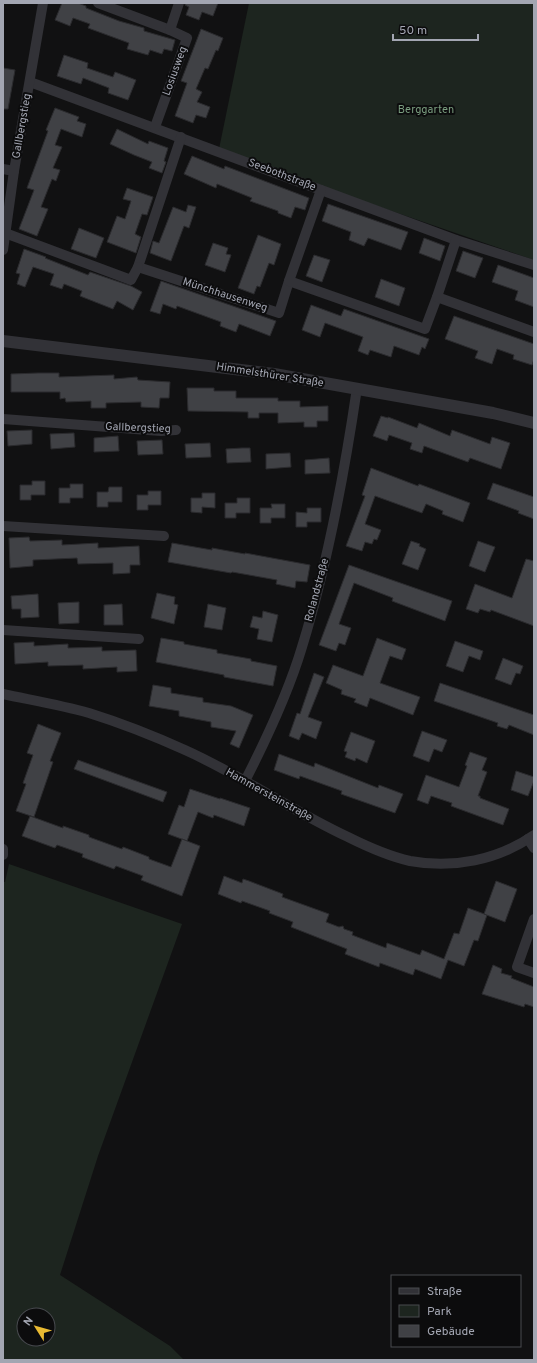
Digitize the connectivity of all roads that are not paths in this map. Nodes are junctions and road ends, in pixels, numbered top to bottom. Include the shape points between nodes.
1 (43, 3) edge
2 (98, 3) edge
3 (180, 3) edge
4 (170, 30) junction
5 (30, 82) junction
6 (155, 127) junction
7 (181, 137) junction
8 (3, 169) edge
9 (14, 171) junction
10 (321, 190) junction
11 (5, 234) junction
12 (456, 240) junction
13 (3, 250) edge
14 (534, 265) edge
15 (138, 267) junction
16 (289, 281) junction
17 (437, 297) junction
18 (534, 332) edge
19 (3, 341) edge
20 (357, 388) junction
21 (3, 419) edge
22 (534, 423) edge
23 (176, 430) dead end
24 (3, 526) edge
25 (164, 536) dead end
26 (3, 630) edge
27 (139, 639) dead end
28 (3, 694) edge
29 (245, 781) junction
30 (531, 837) edge
31 (534, 848) edge
32 (3, 849) edge
33 (3, 855) edge
34 (534, 919) edge
35 (534, 973) edge

1 - 5 street, Gallbergstieg
2 - 4 street
3 - 4 street, Losiusweg
4 - 6 street, Losiusweg via 187,38
5 - 6 street, Seebothstraße
5 - 9 street, Gallbergstieg
6 - 7 street, Seebothstraße
7 - 10 street, Seebothstraße
7 - 15 street
8 - 9 street
9 - 11 street, Gallbergstieg
10 - 12 street, Seebothstraße
10 - 16 street, Münchhausenweg
11 - 13 street, Gallbergstieg
11 - 15 street via 131,280
12 - 14 street, Seebothstraße
12 - 17 street
15 - 16 street, Münchhausenweg via 279,313
16 - 17 street via 425,329
17 - 18 street
19 - 20 street, Himmelsthürer Straße via 267,373
20 - 22 street, Himmelsthürer Straße
20 - 29 street, Rolandstraße via 338,504 302,646 267,737
21 - 23 street, Gallbergstieg
24 - 25 street
26 - 27 street
28 - 29 street, Hammersteinstraße via 89,713 185,750
29 - 30 street, Hammersteinstraße via 330,829 370,848 410,860 452,863 477,861 504,852
30 - 31 street
32 - 33 street
34 - 35 street via 517,967

